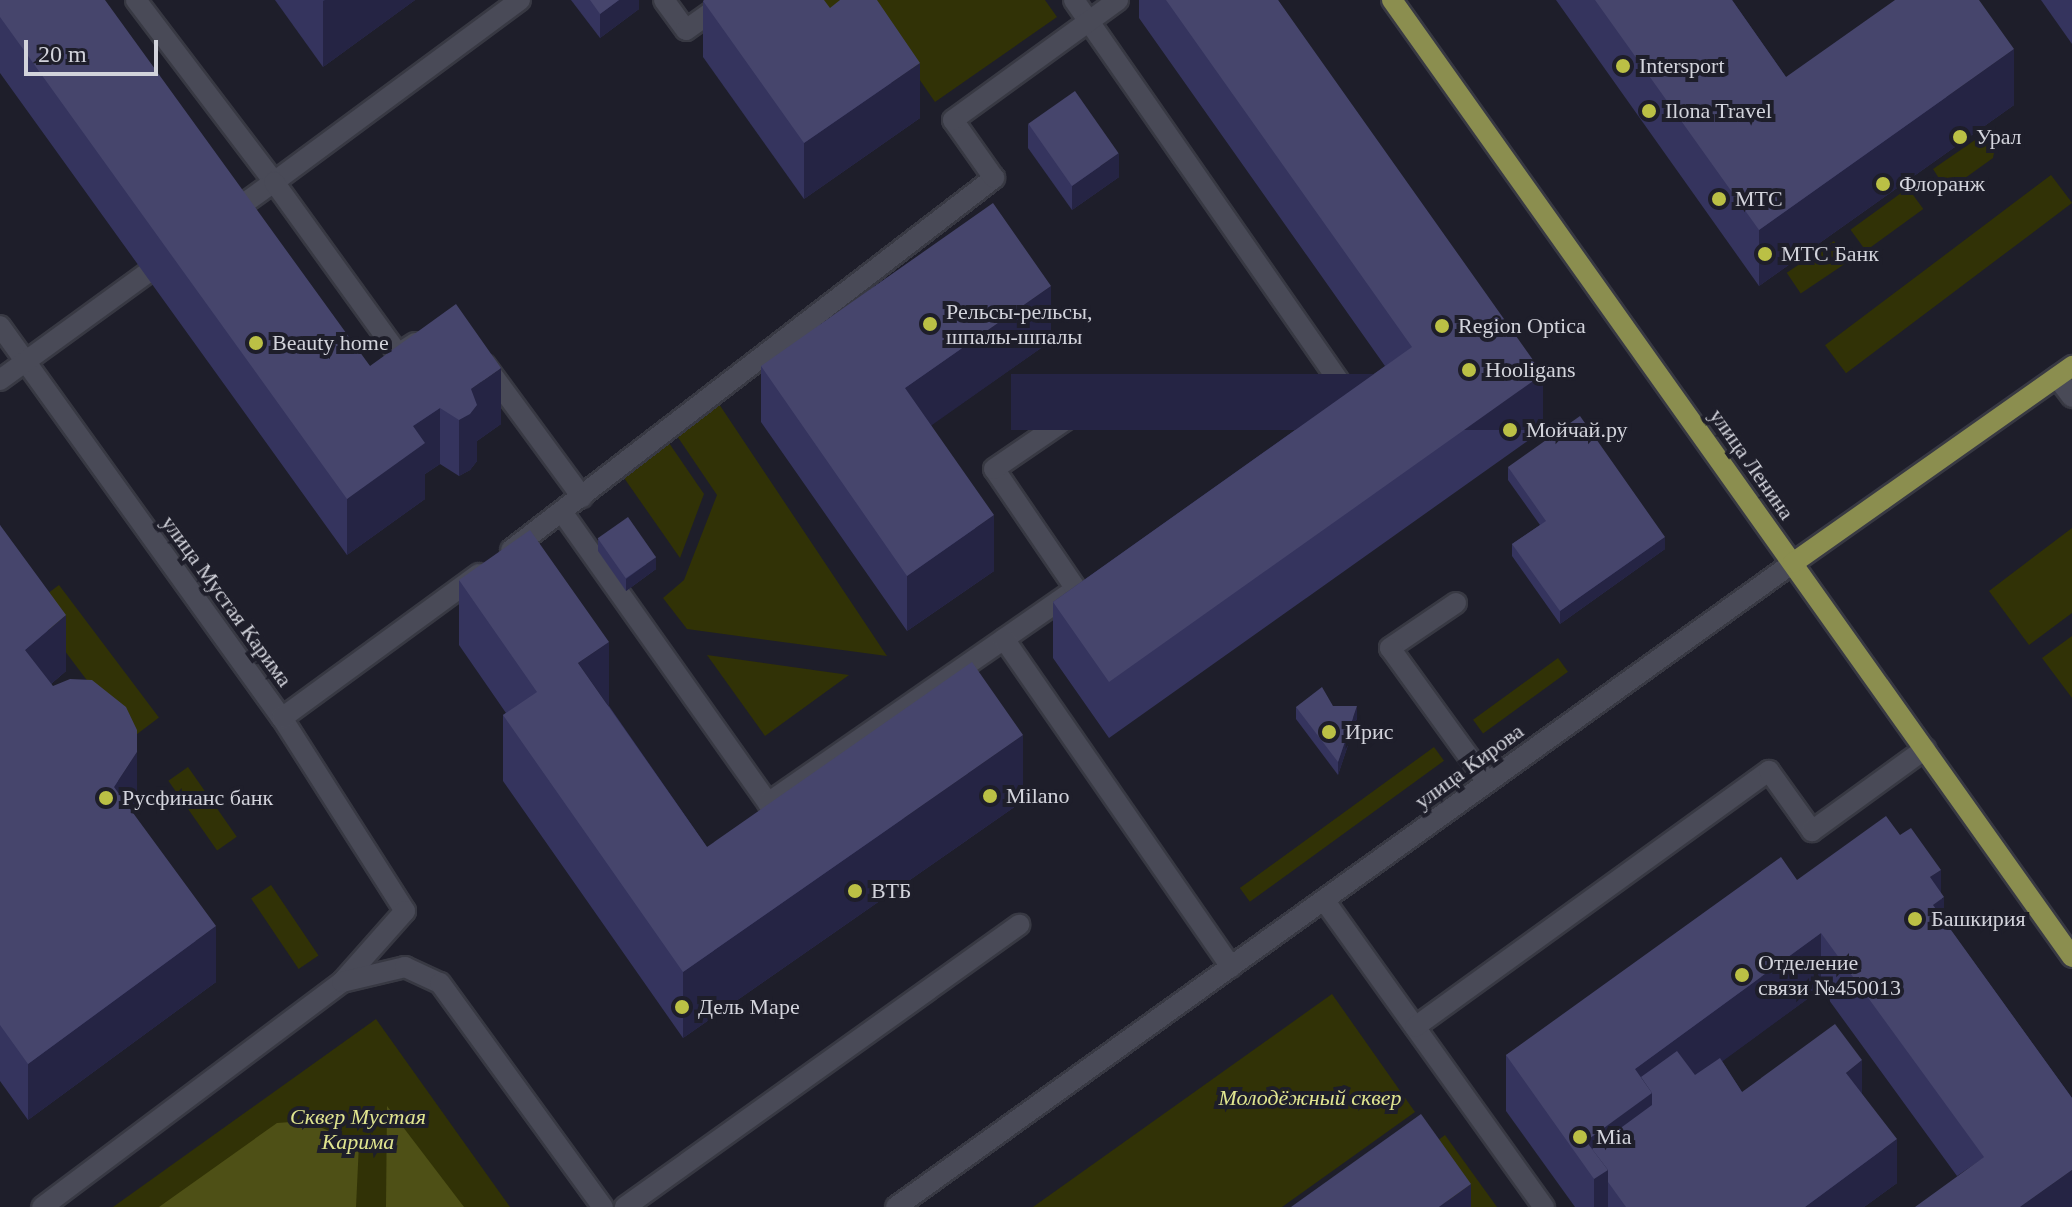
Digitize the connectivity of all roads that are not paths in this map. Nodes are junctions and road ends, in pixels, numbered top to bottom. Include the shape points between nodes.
1 (136, 0) edge
2 (520, 0) edge
3 (664, 0) edge
4 (728, 0) edge
5 (1074, 0) edge
6 (1118, 0) edge
7 (1392, 0) edge
8 (1089, 21) junction
9 (274, 182) junction
10 (223, 219) edge
11 (146, 274) edge
12 (0, 326) edge
13 (431, 333) edge
14 (471, 345) edge
15 (26, 362) junction
16 (2064, 372) edge
17 (0, 380) edge
18 (1108, 391) dead end
19 (2072, 397) edge
20 (1312, 425) edge
21 (582, 497) junction
22 (562, 512) junction
23 (1793, 563) junction
24 (1456, 603) dead end
25 (1004, 639) junction
26 (282, 718) junction
27 (1925, 749) junction
28 (1487, 782) junction
29 (1324, 900) junction
30 (1019, 925) dead end
31 (2072, 957) edge
32 (1231, 967) junction
33 (342, 982) junction
34 (1415, 1027) junction
35 (42, 1207) edge
36 (603, 1207) edge
37 (625, 1207) edge
38 (896, 1207) edge
39 (1544, 1207) edge

1 - 9 street
2 - 9 street
3 - 4 street via 686,30
5 - 8 street
6 - 8 street
7 - 23 main road, улица Ленина
8 - 20 street via 1351,398
8 - 21 street via 953,120 994,178
9 - 10 street
9 - 13 street via 398,354
11 - 15 street
12 - 15 street, улица Мустая Карима
14 - 21 street
15 - 17 street
15 - 26 street, улица Мустая Карима
16 - 19 street
16 - 23 main road, улица Кирова
18 - 25 street via 994,469 1083,584
21 - 22 street
22 - 25 street via 768,803
22 - 26 street
23 - 27 main road, улица Ленина
23 - 28 street, улица Кирова
24 - 28 street via 1390,648
25 - 32 street
26 - 33 street, улица Мустая Карима via 405,911
27 - 31 main road, улица Ленина
27 - 34 street via 1812,831 1769,771
28 - 29 street, улица Кирова
29 - 32 street, улица Кирова
29 - 34 street
30 - 37 street
32 - 38 street, улица Кирова
33 - 35 street
33 - 36 street via 405,967 440,983
34 - 39 street

